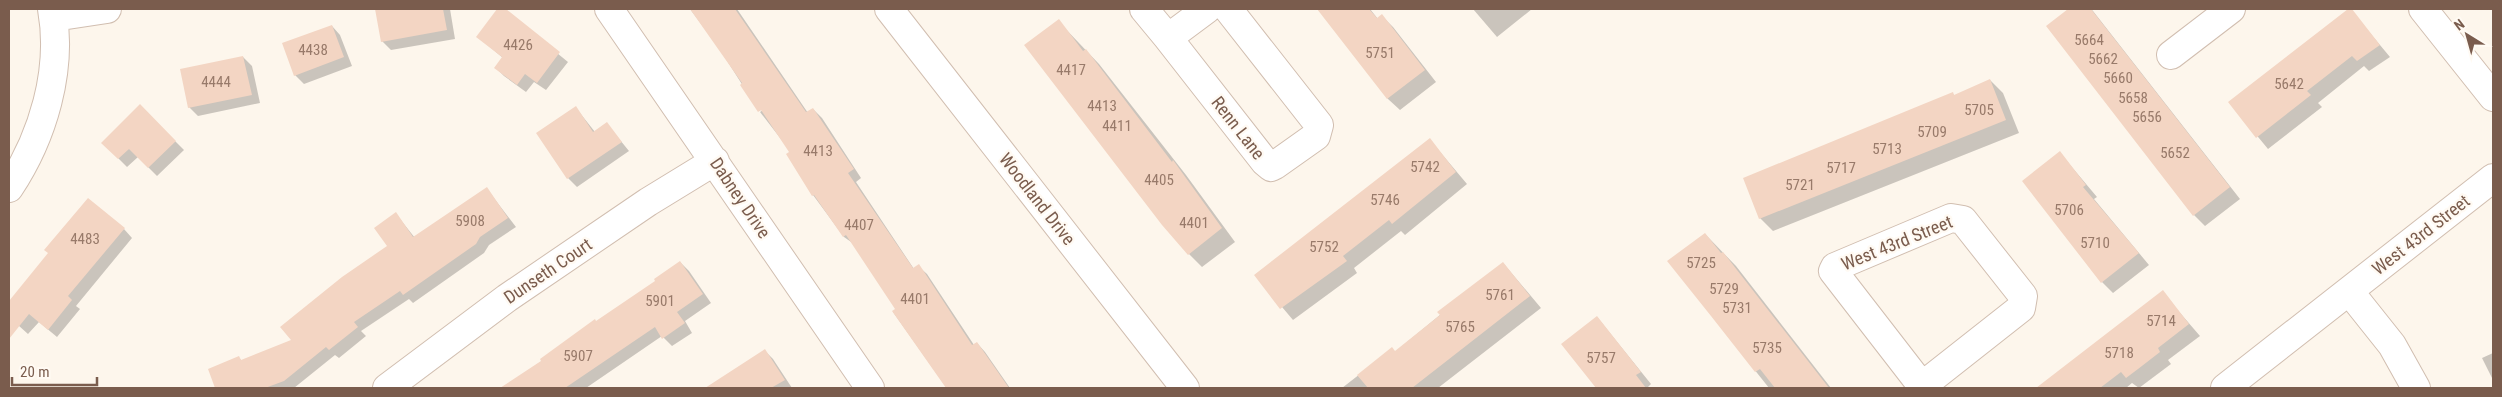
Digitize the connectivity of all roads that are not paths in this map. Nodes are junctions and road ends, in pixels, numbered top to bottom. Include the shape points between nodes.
1 (107, 9) edge
2 (609, 9) edge
3 (889, 9) edge
4 (1144, 9) edge
5 (1207, 9) edge
6 (1228, 9) edge
7 (2231, 9) edge
8 (2423, 9) edge
9 (53, 13) edge
10 (1168, 38) junction
11 (2171, 55) dead end
12 (2493, 98) edge
13 (714, 161) junction
14 (2493, 178) edge
15 (9, 188) edge
16 (2349, 291) junction
17 (1922, 387) edge
18 (387, 388) edge
19 (870, 388) edge
20 (1185, 388) edge
21 (2225, 388) edge
22 (2416, 388) edge

1 - 9 street
2 - 13 street, Dabney Drive
3 - 20 street, Woodland Drive
4 - 10 street, Renn Lane
5 - 10 street
6 - 10 street, Renn Lane via 1319,125 1316,136 1275,165 1265,162
7 - 11 street
8 - 12 street
9 - 15 street via 54,59 48,101 42,121
13 - 18 street, Dunseth Court via 664,191 507,298
13 - 19 street, Dabney Drive
14 - 16 street, West 43rd Street
16 - 21 street, West 43rd Street
16 - 22 street via 2392,345
17 - 17 street, West 43rd Street via 2021,308 2024,300 1994,258 1959,218 1951,218 1835,267 1833,271

